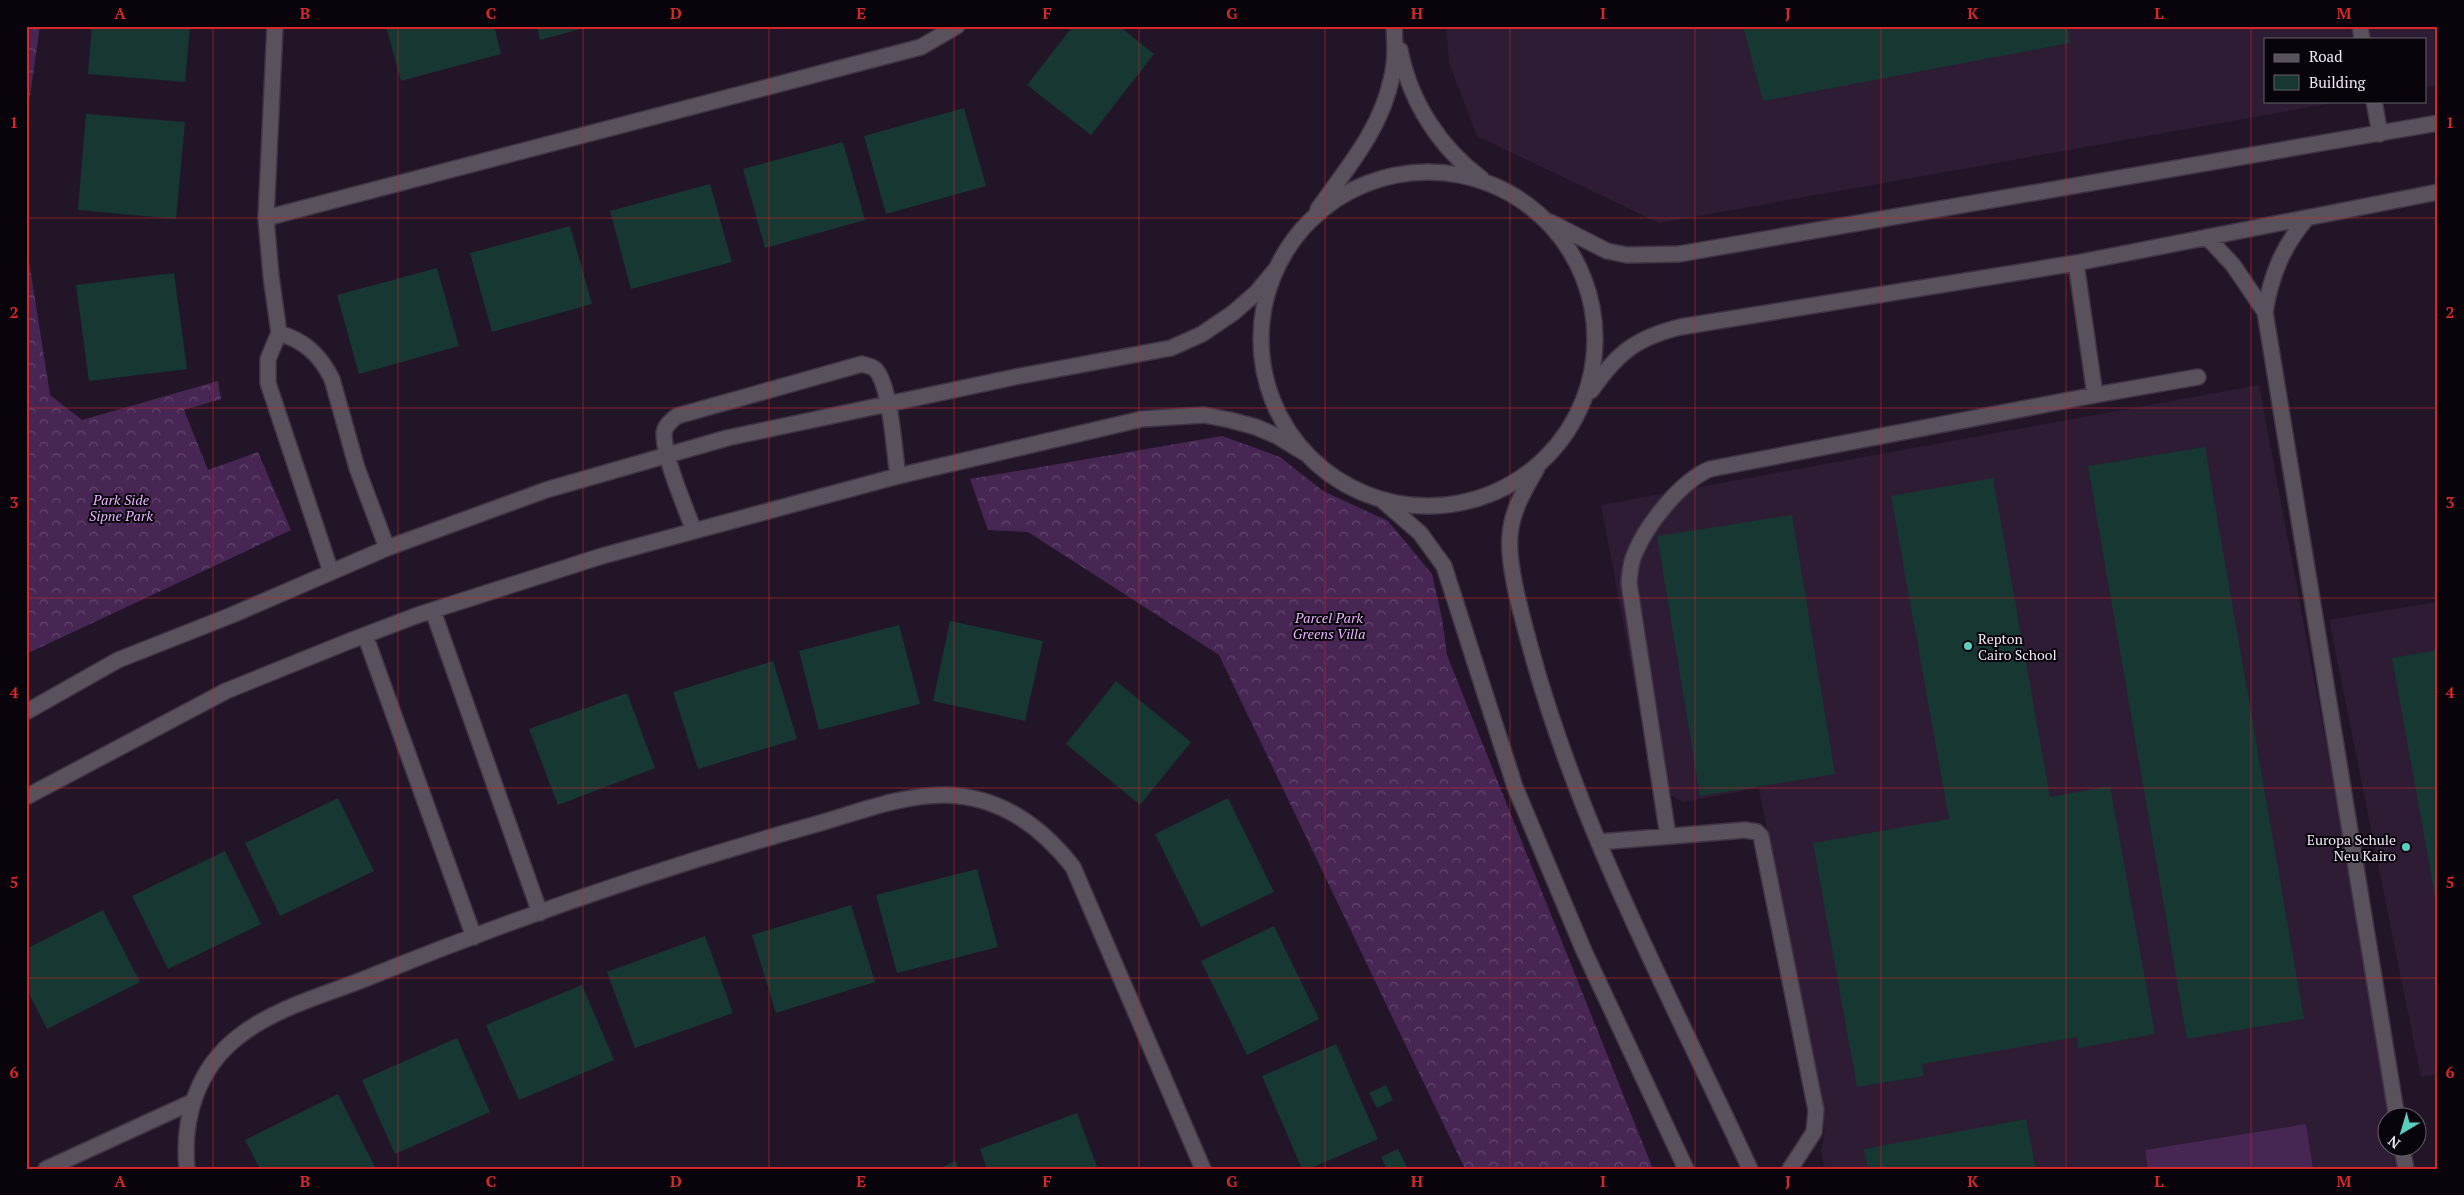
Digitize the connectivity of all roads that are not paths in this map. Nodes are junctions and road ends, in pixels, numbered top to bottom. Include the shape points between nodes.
1 (275, 26) edge
2 (957, 26) edge
3 (1394, 26) edge
4 (2374, 102) edge
5 (2438, 124) edge
6 (2380, 134) junction
7 (1487, 183) junction
8 (2438, 192) edge
9 (266, 218) junction
10 (2307, 218) junction
11 (1545, 220) junction
12 (1309, 221) junction
13 (2207, 237) junction
14 (2076, 263) junction
15 (1276, 269) junction
16 (2265, 312) junction
17 (279, 333) junction
18 (2198, 377) dead end
19 (2095, 395) junction
20 (1585, 400) junction
21 (888, 405) junction
22 (1305, 453) junction
23 (668, 455) junction
24 (1537, 468) junction
25 (898, 476) junction
26 (1382, 500) junction
27 (694, 531) junction
28 (387, 548) junction
29 (331, 572) junction
30 (433, 611) junction
31 (365, 635) junction
32 (26, 712) edge
33 (26, 797) edge
34 (1668, 836) junction
35 (1600, 842) junction
36 (540, 913) junction
37 (474, 937) junction
38 (192, 1102) junction
39 (2395, 1108) edge
40 (46, 1169) edge
41 (187, 1169) edge
42 (1203, 1169) edge
43 (1686, 1169) edge
44 (1750, 1169) edge
45 (1790, 1169) edge

1 - 9 street
2 - 9 street via 921,47
3 - 7 street via 1404,74 1424,114 1446,147
3 - 12 street via 1393,75 1385,103 1369,138
4 - 6 street
5 - 6 street
6 - 11 street via 1679,254 1627,255 1607,251
7 - 11 street via 1518,198
7 - 12 street via 1440,172 1392,175 1347,192
8 - 10 street
9 - 17 street
10 - 13 street
10 - 16 street via 2282,252 2272,278
11 - 20 street via 1570,250 1587,285 1596,323 1595,363
12 - 15 street
13 - 14 street
13 - 16 street via 2233,265
14 - 19 street
14 - 20 street via 1680,327 1655,334 1618,356
15 - 21 street via 1233,313 1202,334 1170,348
15 - 22 street via 1262,316 1262,365 1278,412
16 - 39 street
17 - 28 street via 306,345 326,366 357,468
17 - 29 street via 268,359 268,383
18 - 19 street
19 - 34 street via 1710,469 1678,489 1641,541 1630,569 1629,584
20 - 24 street via 1565,437
21 - 23 street via 727,438
21 - 23 street via 882,379 874,368 862,364 677,416 668,423 664,433
21 - 25 street
22 - 25 street via 1256,427 1204,415 1178,416 1142,419 1085,431
22 - 26 street via 1340,482
23 - 27 street
23 - 28 street via 546,490
24 - 26 street via 1490,496 1436,507
24 - 35 street via 1513,516 1510,536 1512,561 1521,614 1552,722
25 - 27 street
26 - 43 street via 1420,533 1444,566 1515,787 1584,951
27 - 30 street via 602,556
28 - 29 street
29 - 32 street via 118,660
30 - 31 street
30 - 36 street
31 - 33 street via 226,691
31 - 37 street
34 - 35 street
34 - 45 street via 1745,830 1761,836 1816,1110 1814,1132
35 - 44 street via 1655,971
36 - 37 street
36 - 42 street via 777,835 916,797 946,795 975,798 1003,808 1042,832 1073,867
37 - 38 street via 259,1023 218,1057
38 - 40 street
38 - 41 street via 186,1127

